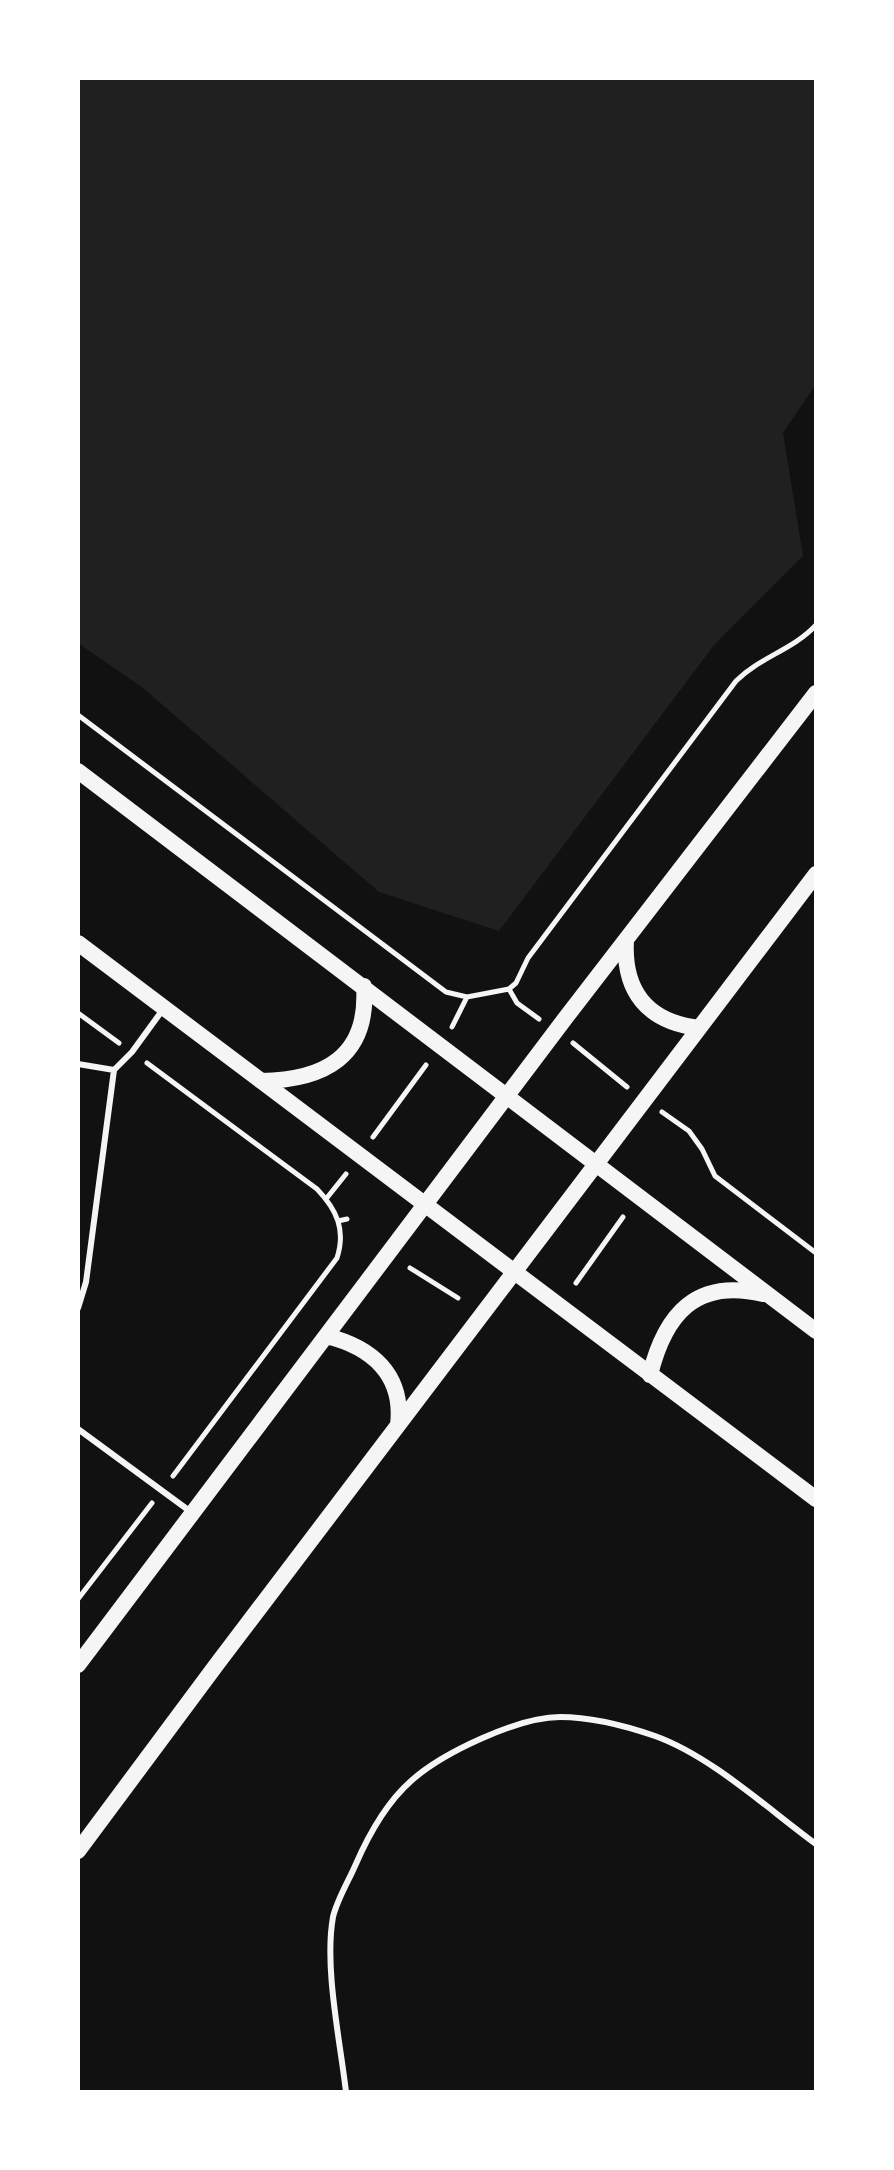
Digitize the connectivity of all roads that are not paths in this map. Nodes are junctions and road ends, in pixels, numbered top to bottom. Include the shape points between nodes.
1 (816, 693) edge
2 (78, 771) edge
3 (816, 874) edge
4 (626, 940) junction
5 (78, 943) edge
6 (364, 986) junction
7 (164, 1008) junction
8 (699, 1028) junction
9 (78, 1064) edge
10 (114, 1070) junction
11 (261, 1081) junction
12 (507, 1096) junction
13 (596, 1164) junction
14 (426, 1205) junction
15 (514, 1272) junction
16 (768, 1295) junction
17 (78, 1308) edge
18 (816, 1331) edge
19 (326, 1336) junction
20 (650, 1375) junction
21 (398, 1427) junction
22 (78, 1429) edge
23 (816, 1499) edge
24 (191, 1512) junction
25 (79, 1661) edge
26 (816, 1844) edge
27 (78, 1851) edge
28 (346, 2092) edge

1 - 4 main road
2 - 6 main road
3 - 8 main road
4 - 8 main road via 629,978 639,997 664,1020
4 - 12 main road
5 - 7 main road
6 - 11 main road via 361,1026 353,1045 338,1060 291,1081
6 - 12 main road
7 - 10 lane
7 - 11 main road
8 - 13 main road
9 - 10 lane
10 - 17 lane via 86,1282
11 - 14 main road
12 - 13 main road
12 - 14 main road
13 - 15 main road
13 - 16 main road
14 - 15 main road
14 - 19 main road
15 - 20 main road
15 - 21 main road
16 - 18 main road
16 - 20 main road via 725,1289 691,1302 668,1325
19 - 21 main road via 363,1349 381,1365 400,1405
19 - 24 main road
20 - 23 main road
21 - 27 main road
22 - 24 lane
24 - 25 main road
26 - 28 lane via 696,1755 603,1722 558,1717 511,1727 458,1749 412,1780 385,1811 334,1915 331,1962

